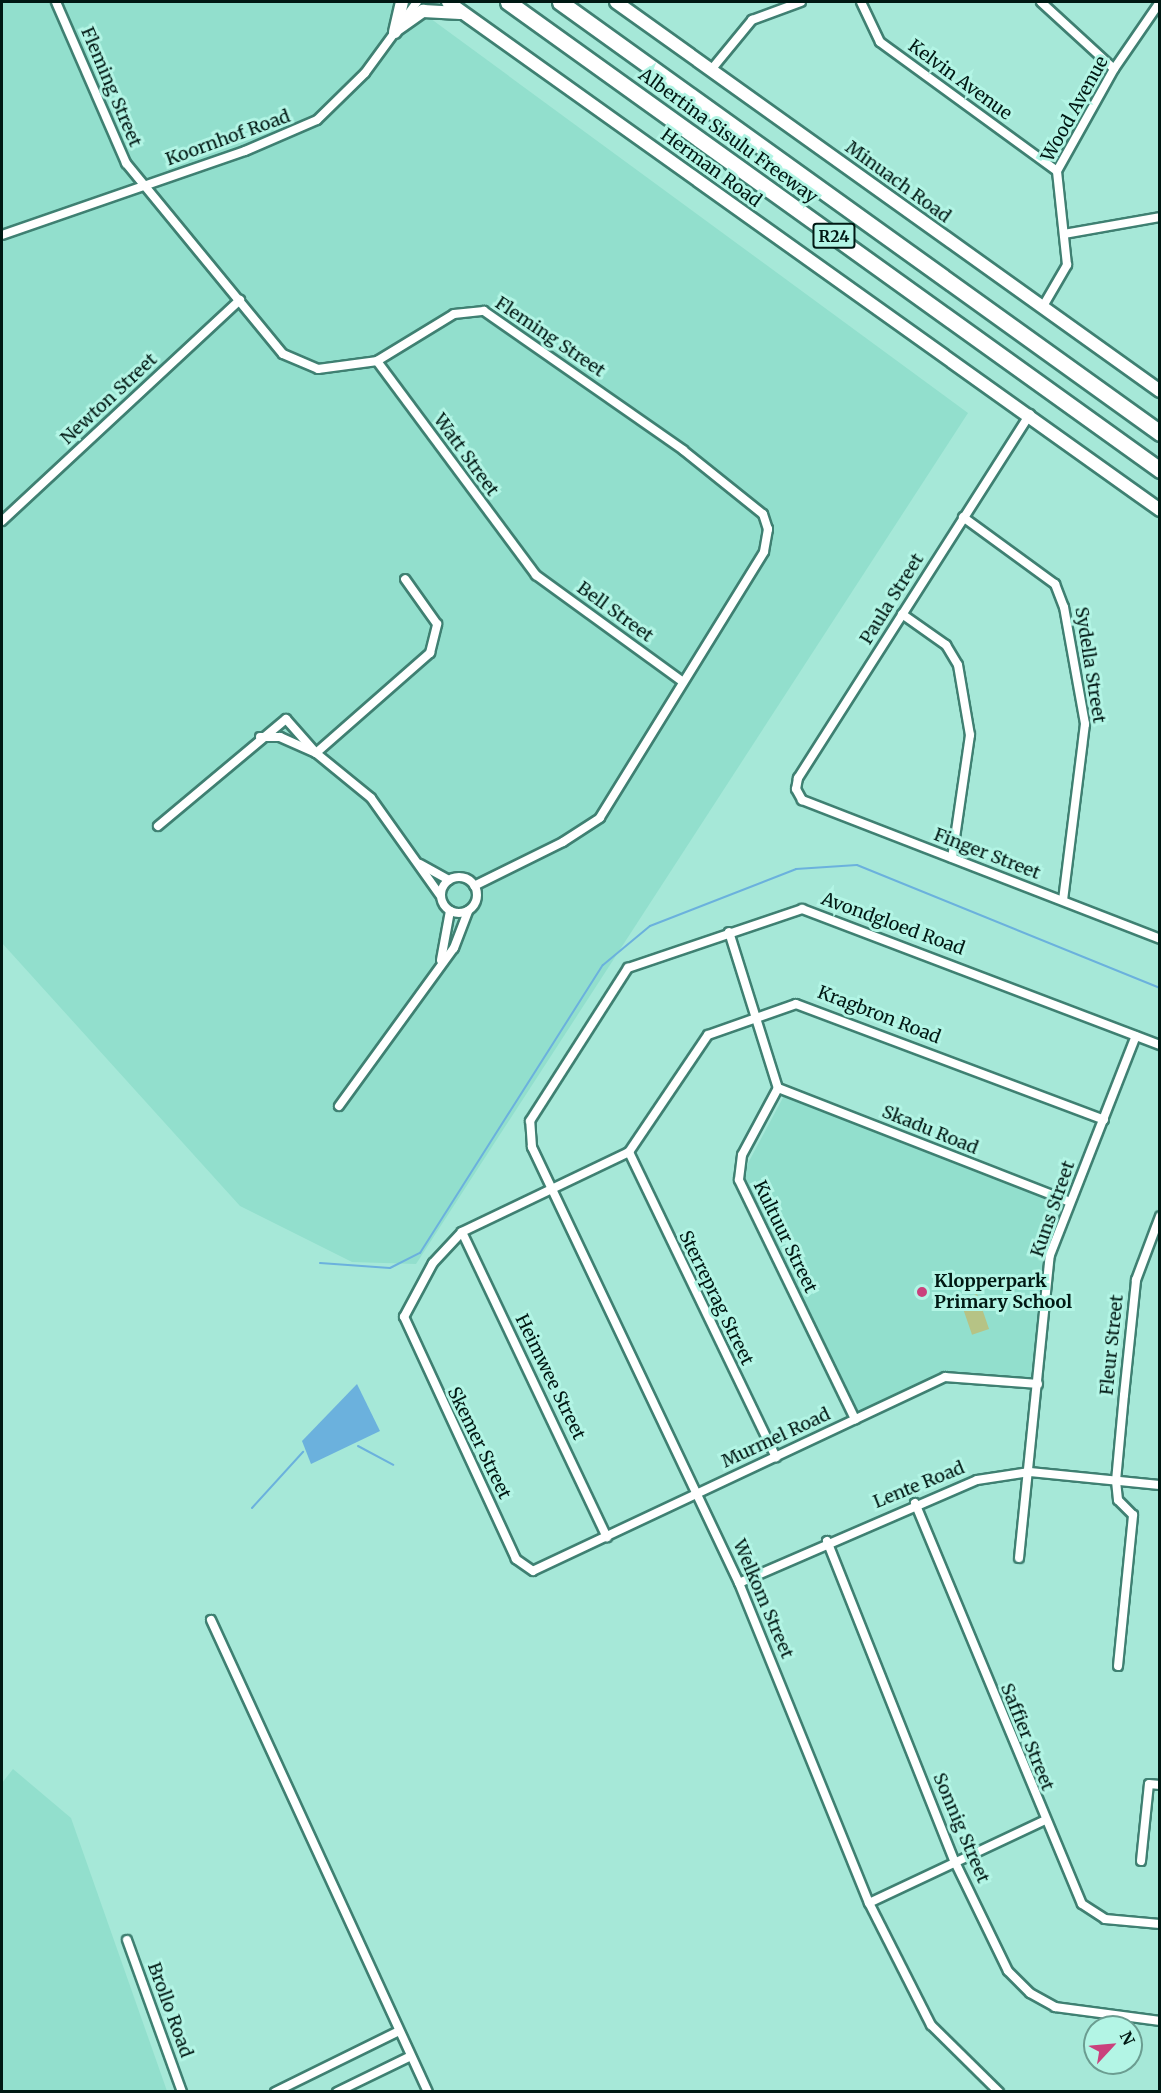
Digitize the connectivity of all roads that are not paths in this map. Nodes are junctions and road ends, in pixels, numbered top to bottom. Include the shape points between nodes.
1 (56, 2) edge
2 (402, 2) edge
3 (417, 2) edge
4 (448, 2) edge
5 (508, 2) edge
6 (560, 2) edge
7 (616, 2) edge
8 (801, 2) edge
9 (861, 2) edge
10 (1041, 2) edge
11 (1160, 2) edge
12 (467, 15) junction
13 (396, 31) junction
14 (1114, 69) junction
15 (711, 70) junction
16 (1057, 171) junction
17 (143, 186) junction
18 (1160, 217) edge
19 (1064, 234) junction
20 (2, 235) edge
21 (240, 300) junction
22 (1042, 308) junction
23 (377, 361) junction
24 (1160, 392) edge
25 (1029, 415) junction
26 (1160, 433) edge
27 (1160, 470) edge
28 (1160, 510) edge
29 (963, 517) junction
30 (2, 521) edge
31 (530, 568) joint
32 (405, 579) dead end
33 (902, 614) junction
34 (682, 681) junction
35 (260, 737) junction
36 (316, 753) junction
37 (802, 800) joint
38 (158, 826) dead end
39 (952, 858) junction
40 (417, 862) junction
41 (449, 880) junction
42 (474, 886) junction
43 (440, 896) junction
44 (1063, 900) junction
45 (450, 911) junction
46 (468, 911) junction
47 (729, 932) junction
48 (1160, 939) edge
49 (439, 966) junction
50 (754, 1016) junction
51 (1136, 1036) junction
52 (1160, 1045) edge
53 (778, 1088) junction
54 (539, 1102) joint
55 (339, 1106) dead end
56 (1104, 1120) junction
57 (629, 1152) junction
58 (550, 1189) junction
59 (1070, 1202) junction
60 (1160, 1216) edge
61 (462, 1232) junction
62 (1038, 1384) junction
63 (855, 1419) junction
64 (776, 1456) junction
65 (1029, 1472) junction
66 (1116, 1481) junction
67 (1160, 1485) edge
68 (698, 1494) junction
69 (915, 1503) junction
70 (607, 1537) junction
71 (827, 1541) junction
72 (1019, 1558) dead end
73 (537, 1570) joint
74 (739, 1583) junction
75 (211, 1620) dead end
76 (1118, 1666) dead end
77 (1160, 1785) edge
78 (1043, 1821) junction
79 (1141, 1861) dead end
80 (955, 1862) junction
81 (869, 1903) junction
82 (1160, 1924) edge
83 (127, 1941) dead end
84 (1160, 2021) edge
85 (399, 2031) junction
86 (411, 2056) junction
87 (182, 2091) edge
88 (275, 2091) edge
89 (337, 2091) edge
90 (428, 2091) edge
91 (999, 2091) edge

1 - 17 street, Fleming Street via 113,140
2 - 13 main road
3 - 13 street, Koornhof Road
4 - 12 main road, Herman Road
5 - 27 highway, Albertina Sisulu Freeway / R24
6 - 26 highway, Albertina Sisulu Freeway / R24
7 - 15 main road, Minuach Road
8 - 15 street via 752,20
9 - 16 street, Kelvin Avenue via 880,42
10 - 14 street
11 - 14 street, Wood Avenue
12 - 13 main road via 430,9
12 - 25 main road, Herman Road
13 - 17 street, Koornhof Road via 351,89 317,120
14 - 16 street, Wood Avenue
15 - 22 main road, Minuach Road
16 - 19 street, Wood Avenue
17 - 20 street, Koornhof Road
17 - 21 street, Fleming Street
18 - 19 street
19 - 22 street, Wood Avenue via 1066,270
21 - 23 street, Fleming Street via 279,350 296,363 318,369
21 - 30 street, Newton Street
22 - 24 main road, Minuach Road
23 - 31 street, Watt Street
23 - 34 street, Fleming Street via 454,314 484,311 758,506 768,530 764,552
25 - 28 main road, Herman Road
25 - 29 street, Paula Street
29 - 33 street, Paula Street
29 - 44 street, Sydella Street via 1052,582 1064,607 1085,730
31 - 34 street, Bell Street
32 - 36 street via 437,624 430,653
33 - 37 street, Paula Street via 798,778 796,789
33 - 39 street via 946,645 958,665 970,735
34 - 42 street, Fleming Street via 600,818
35 - 36 street via 280,737
35 - 36 street via 286,719
35 - 38 street
36 - 40 street via 371,798
37 - 39 street, Finger Street
39 - 44 street, Finger Street
40 - 41 street
40 - 43 street
41 - 42 street via 463,878
41 - 43 street
42 - 46 street via 476,900
43 - 45 street
44 - 48 street, Finger Street
45 - 46 street
45 - 49 street
46 - 49 street via 454,948
47 - 50 street
47 - 51 street, Avondgloed Road via 792,911 819,912
47 - 54 street, Avondgloed Road via 628,968
49 - 55 street
50 - 53 street
50 - 56 street, Kragbron Road via 805,1004
50 - 57 street, Kragbron Road via 705,1038
51 - 52 street, Avondgloed Road
51 - 56 street, Kuns Street
53 - 59 street, Skadu Road
53 - 63 street, Kultuur Street via 742,1155 739,1180
54 - 58 street, Welkom Street via 529,1136
56 - 59 street, Kuns Street
57 - 58 street
57 - 64 street, Sterreprag Street
58 - 61 street
58 - 68 street, Welkom Street
59 - 62 street, Kuns Street via 1050,1256
60 - 66 street, Fleur Street via 1136,1280
61 - 70 street, Heimwee Street
61 - 73 street, Skemer Street via 433,1263 404,1317 516,1559 524,1568
62 - 63 street, Murmel Road via 947,1376
62 - 65 street, Kuns Street
63 - 64 street, Murmel Road
64 - 68 street, Murmel Road
65 - 66 street, Lente Road
65 - 69 street, Lente Road via 971,1481
65 - 72 street, Kuns Street
66 - 67 street, Lente Road
66 - 76 street via 1118,1500 1133,1515
68 - 70 street, Murmel Road
68 - 74 street, Welkom Street
69 - 71 street, Lente Road
69 - 78 street, Saffier Street
70 - 73 street, Murmel Road
71 - 74 street, Lente Road
71 - 80 street, Sonnig Street
74 - 81 street, Welkom Street
75 - 85 street
77 - 79 street via 1149,1784
78 - 80 street
78 - 82 street, Saffier Street via 1090,1912 1114,1921
80 - 81 street
80 - 84 street, Sonnig Street via 1008,1971 1029,1993 1067,2010
81 - 91 street, Welkom Street via 931,2025
83 - 87 street, Brollo Road
85 - 86 street
85 - 88 street
86 - 89 street
86 - 90 street

